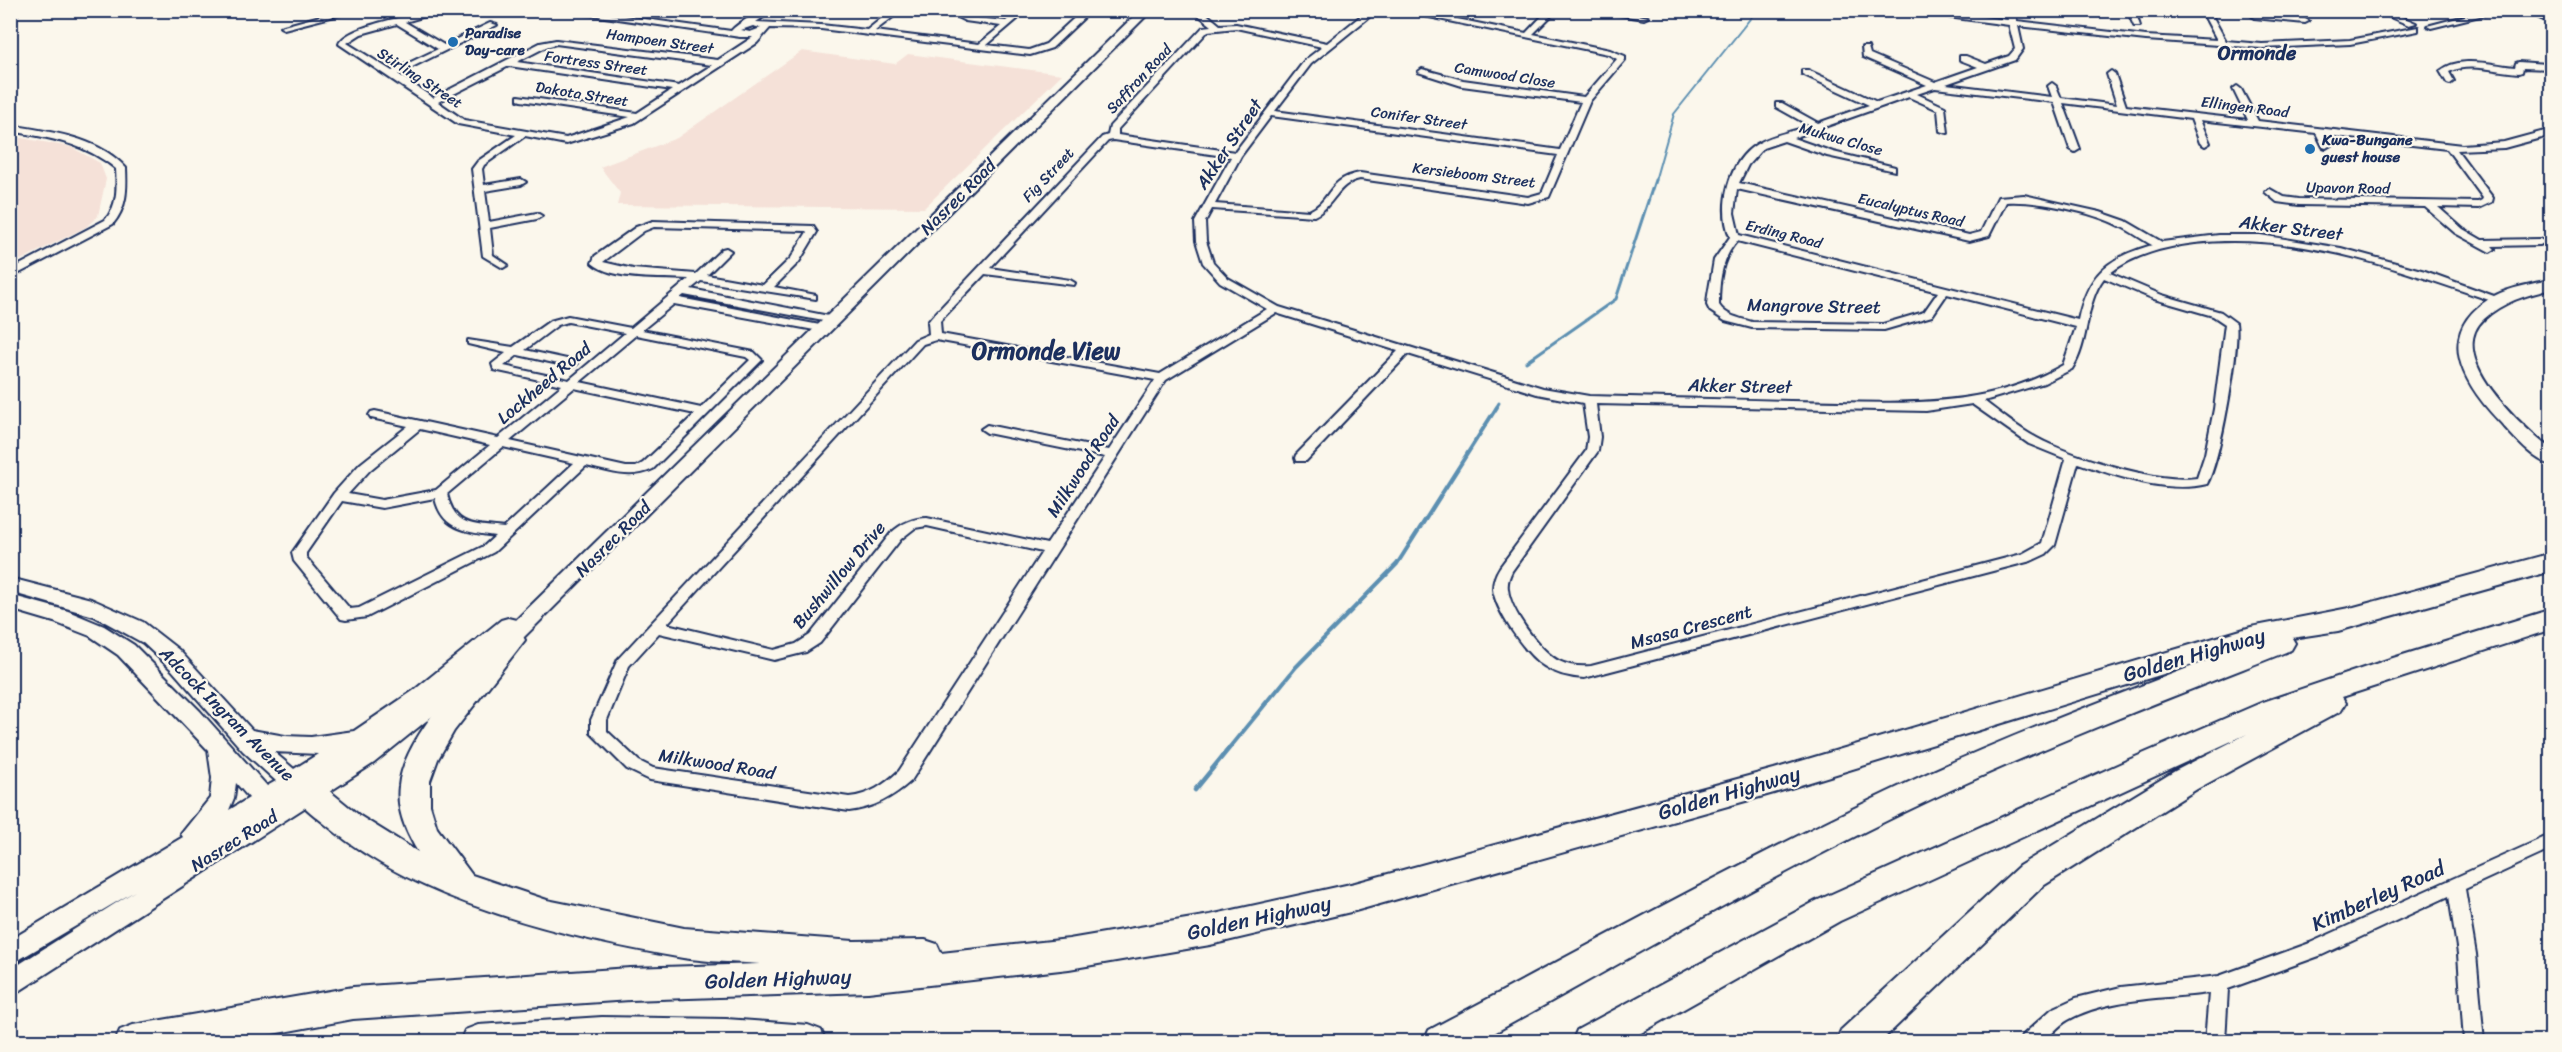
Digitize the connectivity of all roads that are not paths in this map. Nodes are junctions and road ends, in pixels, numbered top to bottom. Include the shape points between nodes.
1 (17, 10) edge
2 (314, 10) edge
3 (354, 10) edge
4 (442, 10) edge
5 (561, 10) edge
6 (642, 10) edge
7 (893, 10) edge
8 (962, 10) edge
9 (1024, 10) edge
10 (1088, 10) edge
11 (1141, 10) edge
12 (1147, 10) edge
13 (1196, 10) edge
14 (1374, 10) edge
15 (1399, 10) edge
16 (1552, 10) edge
17 (1593, 10) edge
18 (1898, 10) edge
19 (2010, 10) edge
20 (2131, 10) edge
21 (2205, 10) edge
22 (2378, 10) edge
23 (2500, 10) edge
24 (2526, 10) edge
25 (898, 11) edge
26 (767, 12) edge
27 (2252, 13) edge
28 (1439, 14) edge
29 (1644, 17) dead end
30 (10, 18) edge
31 (319, 19) junction
32 (627, 20) junction
33 (2305, 21) dead end
34 (399, 22) junction
35 (2552, 22) edge
36 (2012, 23) junction
37 (1007, 24) junction
38 (2137, 24) dead end
39 (493, 25) dead end
40 (1217, 26) junction
41 (2414, 26) junction
42 (284, 27) dead end
43 (2267, 28) dead end
44 (762, 29) junction
45 (742, 31) junction
46 (868, 33) junction
47 (1527, 36) junction
48 (2224, 45) junction
49 (746, 46) junction
50 (1328, 46) junction
51 (443, 48) junction
52 (979, 48) junction
53 (1865, 50) dead end
54 (1963, 58) dead end
55 (2552, 62) edge
56 (508, 63) junction
57 (719, 63) junction
58 (1988, 68) junction
59 (1422, 72) dead end
60 (1805, 72) dead end
61 (392, 74) junction
62 (2111, 74) dead end
63 (1959, 77) junction
64 (2450, 81) dead end
65 (1934, 85) junction
66 (2052, 86) dead end
67 (2237, 88) dead end
68 (681, 89) junction
69 (1980, 91) junction
70 (1910, 94) junction
71 (521, 98) dead end
72 (1586, 100) junction
73 (2057, 100) junction
74 (432, 102) junction
75 (2183, 103) dead end
76 (1779, 105) dead end
77 (1876, 105) junction
78 (2122, 107) junction
79 (1270, 113) junction
80 (639, 116) junction
81 (2191, 116) junction
82 (2254, 123) junction
83 (1815, 125) junction
84 (10, 128) edge
85 (1945, 131) dead end
86 (2319, 131) junction
87 (2552, 132) edge
88 (521, 135) junction
89 (1113, 137) junction
90 (1782, 137) junction
91 (2205, 143) dead end
92 (2326, 145) dead end
93 (2450, 147) junction
94 (2074, 149) dead end
95 (1563, 153) junction
96 (1237, 155) junction
97 (1892, 169) dead end
98 (521, 182) dead end
99 (1734, 185) junction
100 (480, 189) junction
101 (2270, 192) dead end
102 (2429, 205) junction
103 (1207, 206) junction
104 (537, 216) dead end
105 (485, 226) junction
106 (1735, 237) junction
107 (2540, 242) dead end
108 (2478, 243) junction
109 (2159, 245) junction
110 (2490, 249) dead end
111 (726, 251) dead end
112 (503, 265) dead end
113 (982, 270) junction
114 (2103, 274) junction
115 (10, 275) edge
116 (699, 277) junction
117 (1070, 284) dead end
118 (2552, 284) edge
119 (765, 289) junction
120 (1944, 290) junction
121 (682, 291) junction
122 (812, 297) dead end
123 (671, 300) junction
124 (2499, 300) junction
125 (754, 304) junction
126 (1275, 309) junction
127 (744, 314) junction
128 (826, 324) junction
129 (2083, 325) junction
130 (633, 332) junction
131 (935, 336) junction
132 (472, 342) dead end
133 (1405, 350) junction
134 (516, 351) junction
135 (572, 363) dead end
136 (1162, 378) junction
137 (569, 384) junction
138 (1589, 400) junction
139 (1975, 400) junction
140 (704, 412) junction
141 (375, 415) dead end
142 (418, 424) junction
143 (987, 429) dead end
144 (501, 442) junction
145 (1114, 455) junction
146 (2073, 456) junction
147 (1301, 458) dead end
148 (2552, 459) edge
149 (582, 463) junction
150 (440, 494) junction
151 (339, 496) junction
152 (508, 533) junction
153 (1052, 550) junction
154 (2552, 562) edge
155 (10, 585) edge
156 (10, 602) edge
157 (2352, 616) junction
158 (2552, 619) edge
159 (656, 627) junction
160 (511, 640) junction
161 (2403, 665) junction
162 (372, 731) junction
163 (247, 738) junction
164 (216, 747) junction
165 (302, 788) junction
166 (271, 807) junction
167 (2552, 841) edge
168 (146, 871) junction
169 (461, 886) junction
170 (2456, 887) junction
171 (10, 954) edge
172 (1069, 954) junction
173 (2219, 984) junction
174 (10, 985) edge
175 (133, 1041) edge
176 (478, 1041) edge
177 (808, 1041) edge
178 (1442, 1041) edge
179 (1590, 1041) edge
180 (1854, 1041) edge
181 (2029, 1041) edge
182 (2215, 1041) edge
183 (2474, 1041) edge

1 - 30 street
2 - 31 street
3 - 31 street
4 - 34 street, Stirling Street
5 - 32 street
6 - 32 street
7 - 25 street
8 - 37 street via 958,16 964,19
9 - 37 street
10 - 52 street via 1053,44 1038,52 1020,54
11 - 128 main road, Nasrec Road
12 - 128 main road, Nasrec Road
13 - 40 street
14 - 50 street, Akker Street
15 - 28 street, Kersieboom Street
16 - 47 street
17 - 29 street
18 - 36 street
19 - 36 street
20 - 38 street
21 - 48 street
22 - 41 street
23 - 41 street via 2431,26 2435,31
24 - 35 street
25 - 46 street
26 - 44 street
26 - 45 street
27 - 33 street
27 - 43 street
28 - 47 street, Kersieboom Street
31 - 42 street
32 - 45 street
34 - 51 street
34 - 61 street, Stirling Street via 352,34 342,43
36 - 48 street
36 - 58 street, Erding Road via 2017,54
37 - 52 street
39 - 51 street
40 - 50 street via 1236,26
40 - 89 street, Saffron Road via 1202,30 1113,128
41 - 48 street via 2326,44
44 - 45 street
44 - 46 street via 821,27
44 - 49 street, Stirling Street
45 - 49 street
46 - 52 street
47 - 72 street, Kersieboom Street via 1610,52 1622,58
49 - 57 street, Stirling Street
50 - 79 street, Akker Street via 1308,62
51 - 61 street
53 - 65 street via 1866,55
54 - 58 street
55 - 64 street via 2548,67 2519,65 2519,70 2449,68 2444,70
56 - 57 street, Hampoen Street via 546,44 564,41
56 - 68 street, Fortress Street
56 - 74 street, Hampoen Street
57 - 68 street, Stirling Street
58 - 63 street, Erding Road
59 - 72 street, Camwood Close via 1474,86
60 - 77 street
61 - 74 street, Stirling Street
62 - 78 street
63 - 65 street, Erding Road
63 - 69 street
65 - 69 street, Ellingen Road
65 - 70 street, Erding Road
66 - 73 street
67 - 82 street
68 - 80 street, Stirling Street
69 - 73 street, Ellingen Road
70 - 77 street, Erding Road
70 - 85 street via 1942,109
71 - 80 street, Dakota Street
72 - 95 street, Kersieboom Street
73 - 78 street, Ellingen Road
73 - 94 street
74 - 88 street, Stirling Street via 470,126
75 - 81 street
76 - 83 street
77 - 83 street, Erding Road
78 - 81 street, Ellingen Road
79 - 95 street, Conifer Street
79 - 96 street, Akker Street
80 - 88 street, Stirling Street via 622,126 570,141
81 - 82 street, Ellingen Road
81 - 91 street
82 - 86 street, Ellingen Road
83 - 90 street, Erding Road
84 - 115 street via 82,142 106,154 121,168 122,198 118,213 109,222
86 - 92 street
86 - 93 street, Ellingen Road
87 - 93 street, Ellingen Road via 2492,147
88 - 100 street via 478,165
89 - 96 street
89 - 113 street, Fig Street via 1098,144
90 - 97 street, Mukwa Close
90 - 99 street, Erding Road via 1748,156
93 - 102 street, Upavon Road via 2479,184 2487,202
95 - 103 street, Kersieboom Street via 1549,192 1536,199 1360,176 1339,182 1319,211 1310,214
96 - 103 street, Akker Street
98 - 100 street
99 - 106 street, Erding Road via 1728,221
99 - 109 street, Eucalyptus Road via 1969,238 1985,234 2002,199 2018,197 2105,217
100 - 105 street
101 - 102 street, Upavon Road via 2281,200 2299,202
102 - 108 street
103 - 126 street, Akker Street via 1200,222 1201,241 1215,273
104 - 105 street
105 - 112 street via 488,256
106 - 120 street, Erding Road
106 - 120 street, Mangrove Street via 1720,256 1713,305 1721,315 1744,324 1884,327 1928,314
107 - 108 street
108 - 110 street
109 - 114 street, Akker Street via 2130,256
109 - 124 street, Akker Street via 2241,237 2314,245 2378,260
111 - 116 street, Lockheed Road
113 - 117 street
113 - 131 street, Fig Street via 936,319
114 - 129 street, Akker Street via 2092,291
114 - 146 street via 2229,321 2223,383 2208,467 2200,482 2168,483
116 - 119 street
116 - 119 street via 662,276 600,265 597,261 653,224 809,228 812,232 795,260
116 - 121 street, Lockheed Road
118 - 124 main road
119 - 122 street
120 - 129 street, Erding Road
121 - 123 street, Lockheed Road
121 - 125 street
123 - 127 street
123 - 130 street, Lockheed Road
124 - 148 main road via 2480,314 2469,331 2469,369 2500,415
125 - 127 street
125 - 128 street
126 - 133 street, Akker Street
126 - 136 street, Milkwood Road
127 - 128 street
128 - 160 main road, Nasrec Road
128 - 162 main road, Nasrec Road via 531,604 421,697
129 - 139 street, Akker Street via 2073,359 2065,369
130 - 134 street via 562,320
130 - 137 street, Lockheed Road
130 - 140 street via 755,357
131 - 136 street
131 - 159 street, Milkwood Road via 911,347
132 - 134 street
133 - 138 street, Akker Street via 1541,391
133 - 147 street
134 - 135 street
134 - 137 street via 498,368
136 - 145 street, Milkwood Road
137 - 140 street
137 - 144 street, Lockheed Road
138 - 139 street, Akker Street via 1941,406
138 - 146 street, Msasa Crescent via 1592,451 1505,570 1500,585 1505,601 1542,657 1579,673 2026,558 2048,544
139 - 146 street via 2032,440
140 - 149 street via 642,470
141 - 142 street
142 - 144 street
142 - 151 street via 365,467
143 - 145 street
144 - 149 street
144 - 150 street, Lockheed Road
145 - 153 street, Milkwood Road
149 - 152 street
150 - 151 street via 382,504
150 - 152 street via 451,519
151 - 152 street via 298,553 346,615 362,613 420,585 489,549
153 - 159 street, Bushwillow Drive via 918,523 903,528 815,639 801,648 774,655
153 - 159 street, Milkwood Road via 905,776 883,794 861,803 650,774 633,765 599,733 599,720 623,663
154 - 157 highway
155 - 163 main road, Adcock Ingram Avenue via 119,618 151,638 184,667
156 - 164 main road, Adcock Ingram Avenue via 98,631 126,650
157 - 172 highway, Golden Highway via 2251,637 1774,781 1355,897 1210,930
157 - 178 highway via 2085,720 1939,782 1786,858
158 - 161 highway
160 - 165 main road, Nasrec Road via 366,757
160 - 169 highway via 432,743 416,777 414,799 426,839
161 - 179 highway via 2273,710 1850,901
161 - 180 highway via 2187,780 2031,876
162 - 163 main road via 309,747
162 - 165 main road, Nasrec Road
163 - 165 main road, Adcock Ingram Avenue
164 - 166 main road, Adcock Ingram Avenue
164 - 168 main road via 226,781 219,804 199,829
165 - 166 main road, Nasrec Road
165 - 169 highway via 394,856
166 - 168 main road, Nasrec Road
166 - 174 main road, Nasrec Road
167 - 170 street, Kimberley Road
168 - 171 main road, Nasrec Road
169 - 172 highway via 547,914 684,943 854,956
170 - 173 street, Kimberley Road via 2316,949
170 - 183 street via 2467,954
172 - 175 highway, Golden Highway via 868,976 630,984 353,1003
173 - 181 street, Kimberley Road via 2121,995 2082,1004 2059,1015
173 - 182 street
176 - 177 highway via 554,1034 737,1034

